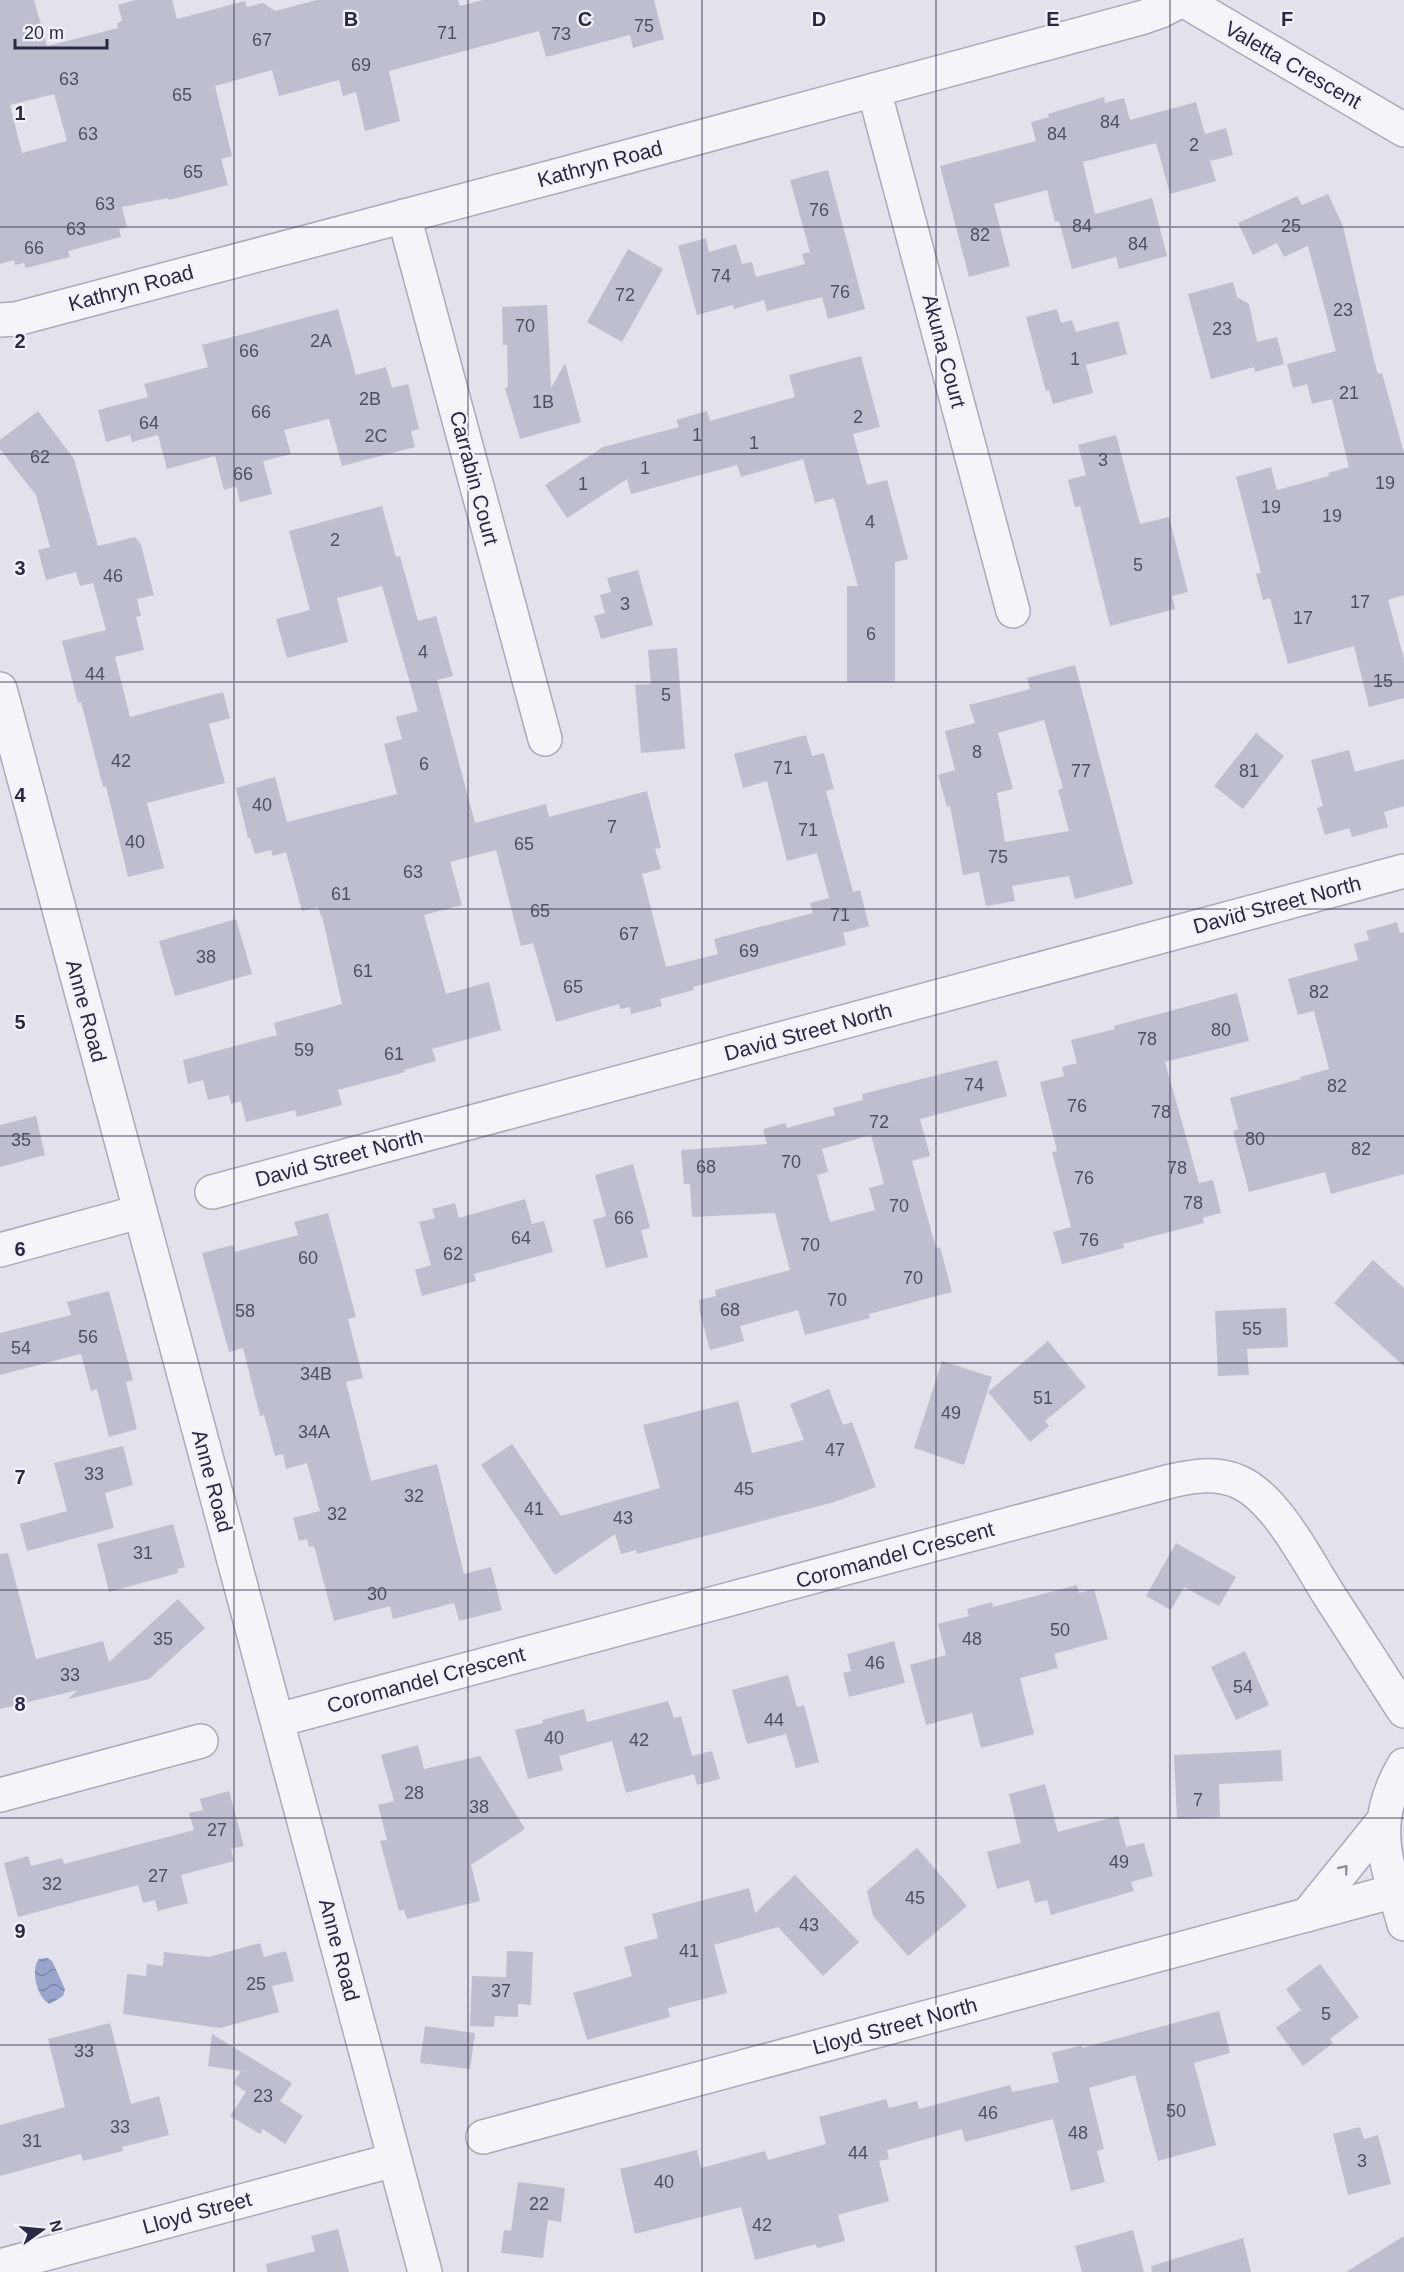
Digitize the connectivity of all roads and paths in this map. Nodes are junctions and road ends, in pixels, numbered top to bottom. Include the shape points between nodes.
1 (1182, 0) edge
2 (874, 90) junction
3 (1404, 130) edge
4 (404, 216) junction
5 (5, 322) edge
6 (1014, 611) dead end
7 (0, 689) edge
8 (545, 739) dead end
9 (1404, 871) edge
10 (212, 1192) dead end
11 (140, 1212) junction
12 (0, 1250) edge
13 (1404, 1711) edge
14 (278, 1720) junction
15 (201, 1741) dead end
16 (1404, 1765) edge
17 (0, 1795) edge
18 (1383, 1821) junction
19 (1395, 1891) junction
20 (1307, 1914) junction
21 (1404, 1924) edge
22 (483, 2137) dead end
23 (394, 2160) junction
24 (0, 2266) edge
25 (425, 2272) edge

1 - 2 street, Kathryn Road via 1144,17
1 - 3 street, Valetta Crescent
2 - 4 street, Kathryn Road
2 - 6 street, Akuna Court
4 - 5 street, Kathryn Road
4 - 8 street, Carrabin Court
7 - 11 street, Anne Road
9 - 10 street, David Street North
11 - 12 street
11 - 14 street, Anne Road
13 - 14 street, Coromandel Crescent via 1268,1505 1238,1481 1206,1475 1160,1484
14 - 23 street, Anne Road
15 - 17 street
16 - 18 street via 1391,1790
18 - 19 street via 1385,1856
20 -> 18 street
19 - 20 street, Lloyd Street North
19 - 21 street
20 - 22 street, Lloyd Street North
23 - 24 street, Lloyd Street
23 - 25 street, Anne Road

